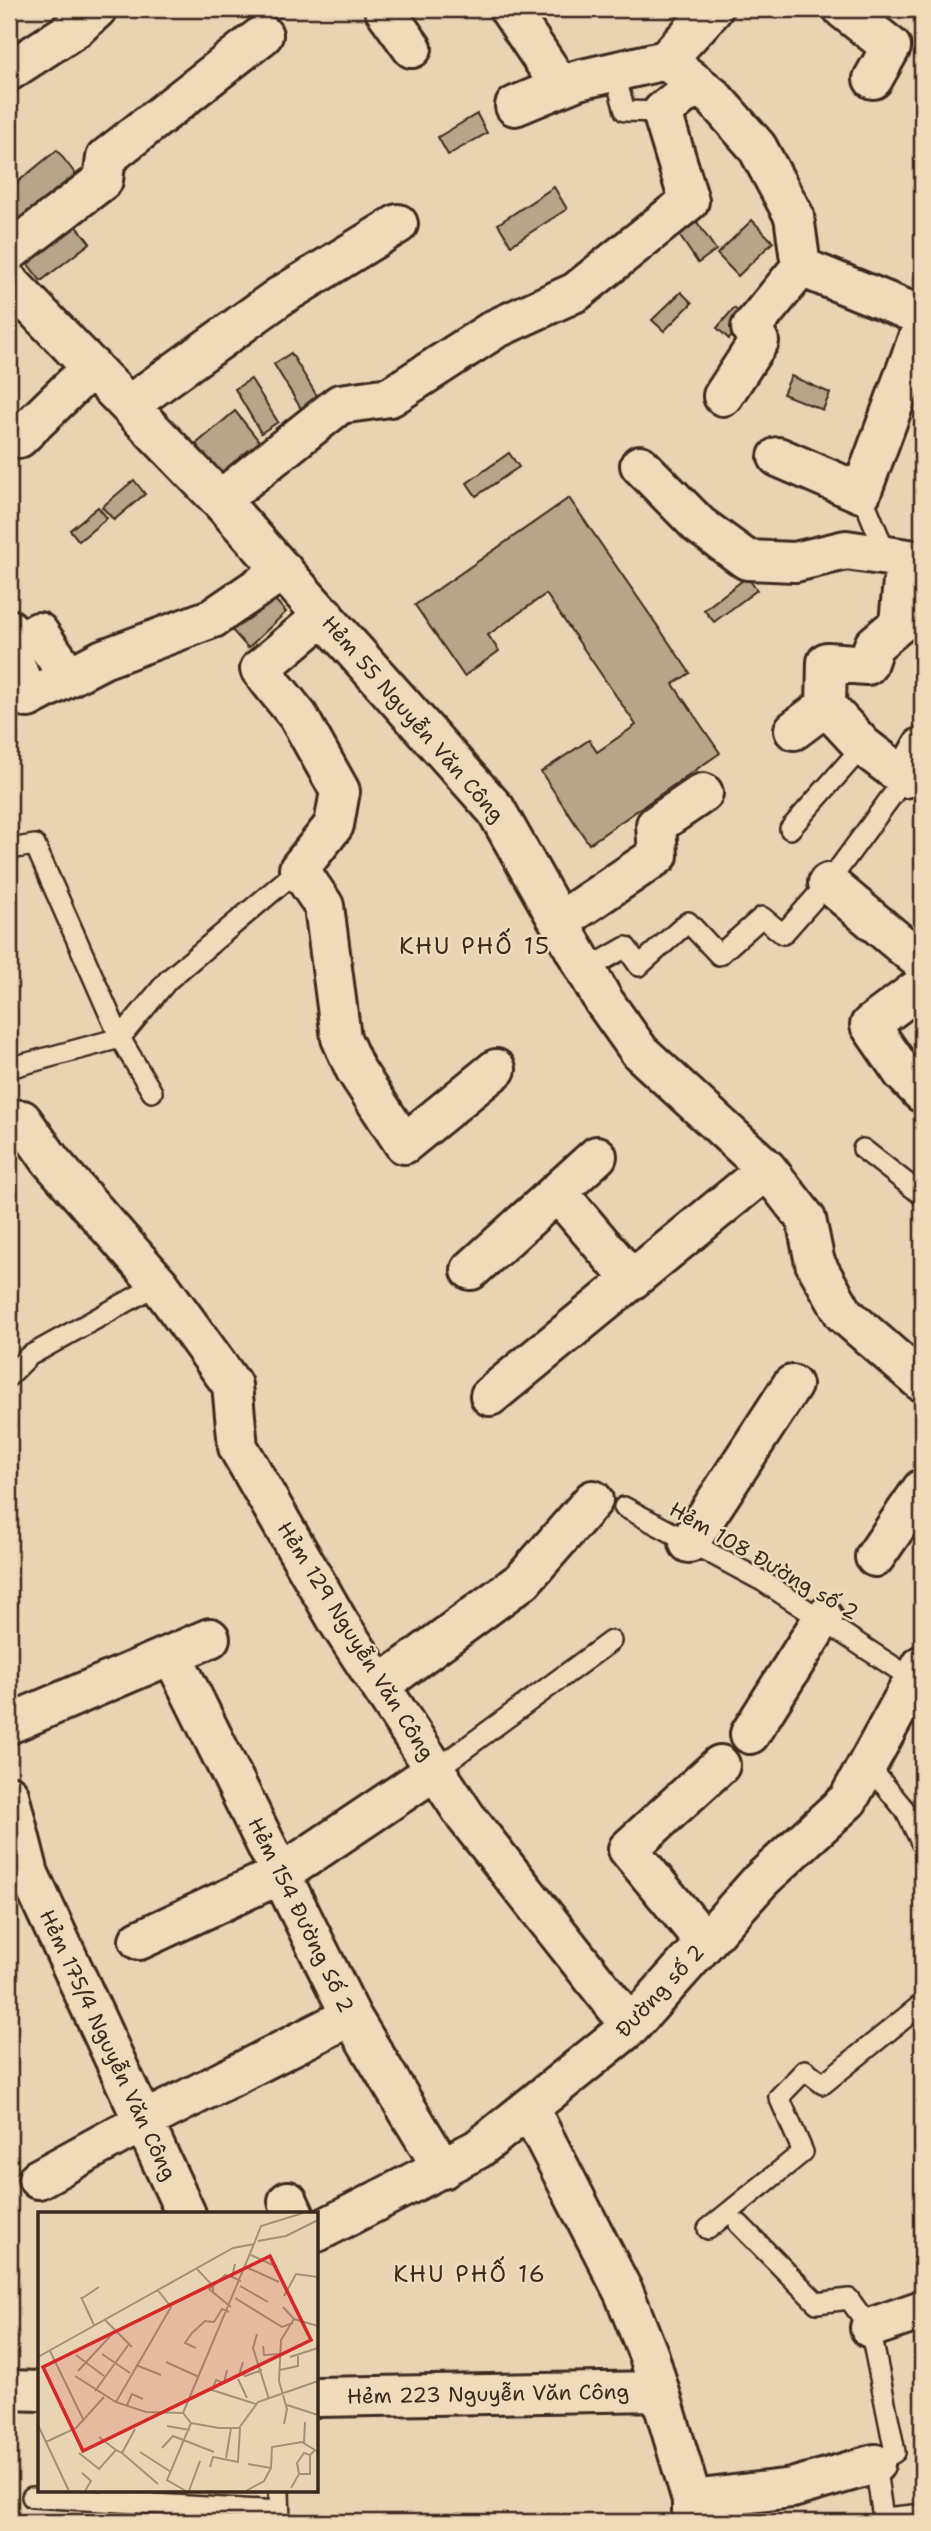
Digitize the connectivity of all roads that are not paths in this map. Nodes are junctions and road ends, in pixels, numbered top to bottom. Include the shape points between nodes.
1 (97, 9) edge
2 (384, 9) edge
3 (509, 9) edge
4 (713, 9) edge
5 (843, 9) edge
6 (263, 35) dead end
7 (412, 48) dead end
8 (666, 60) junction
9 (9, 71) edge
10 (614, 72) junction
11 (873, 79) dead end
12 (696, 84) junction
13 (561, 87) junction
14 (515, 106) dead end
15 (662, 112) junction
16 (398, 224) dead end
17 (9, 252) edge
18 (801, 267) junction
19 (9, 282) edge
20 (922, 316) edge
21 (922, 327) edge
22 (92, 367) junction
23 (723, 396) dead end
24 (909, 403) edge
25 (129, 405) junction
26 (12, 443) edge
27 (778, 457) dead end
28 (640, 465) dead end
29 (861, 493) junction
30 (220, 500) junction
31 (905, 558) edge
32 (283, 570) junction
33 (324, 615) junction
34 (9, 641) edge
35 (826, 706) junction
36 (794, 730) dead end
37 (863, 746) junction
38 (914, 762) edge
39 (703, 793) dead end
40 (790, 829) dead end
41 (9, 849) edge
42 (299, 869) junction
43 (828, 883) junction
44 (559, 922) junction
45 (922, 962) edge
46 (586, 970) junction
47 (922, 986) edge
48 (120, 1038) junction
49 (9, 1068) edge
50 (496, 1069) dead end
51 (152, 1092) dead end
52 (922, 1093) edge
53 (9, 1119) edge
54 (863, 1149) dead end
55 (597, 1156) dead end
56 (767, 1169) junction
57 (559, 1194) junction
58 (922, 1195) edge
59 (471, 1270) dead end
60 (631, 1279) junction
61 (159, 1284) junction
62 (9, 1376) edge
63 (922, 1382) edge
64 (792, 1385) dead end
65 (491, 1396) dead end
66 (922, 1489) edge
67 (608, 1504) joint
68 (690, 1543) junction
69 (875, 1557) dead end
70 (823, 1618) junction
71 (210, 1638) dead end
72 (611, 1641) dead end
73 (172, 1655) junction
74 (918, 1672) edge
75 (382, 1684) junction
76 (9, 1724) edge
77 (750, 1734) dead end
78 (867, 1764) junction
79 (720, 1765) dead end
80 (436, 1769) junction
81 (9, 1795) edge
82 (922, 1844) edge
83 (281, 1874) junction
84 (139, 1940) dead end
85 (705, 1942) junction
86 (922, 2004) edge
87 (351, 2016) junction
88 (631, 2026) junction
89 (530, 2110) junction
90 (144, 2121) junction
91 (443, 2169) junction
92 (38, 2179) dead end
93 (185, 2212) edge
94 (739, 2224) dead end
95 (708, 2229) dead end
96 (318, 2232) edge
97 (922, 2310) edge
98 (870, 2328) junction
99 (9, 2390) edge
100 (38, 2391) edge
101 (659, 2391) junction
102 (318, 2397) edge
103 (875, 2464) junction
104 (278, 2492) edge
105 (32, 2497) dead end
106 (692, 2511) edge
107 (280, 2517) edge
108 (916, 2522) edge

1 - 9 street
2 - 7 street
3 - 13 street
4 - 8 street
5 - 11 street via 891,47
6 - 17 street via 106,158 103,180
8 - 10 street
8 - 12 street
10 - 13 street
10 - 15 lane via 625,111
12 - 15 street
12 - 18 street via 757,147 794,216
13 - 14 street
15 - 30 street via 689,201 576,292 495,328 390,397 340,404
16 - 25 street via 279,297
18 - 20 street
18 - 23 street via 751,328 759,341
19 - 22 street, Hẻm 55 Nguyễn Văn Công
21 - 24 street
22 - 25 street, Hẻm 55 Nguyễn Văn Công
22 - 26 street
24 - 29 street
25 - 30 street, Hẻm 55 Nguyễn Văn Công
27 - 29 street
28 - 31 street via 698,525 747,560 795,562 846,550
29 - 31 lane
30 - 32 street, Hẻm 55 Nguyễn Văn Công
31 - 35 street via 899,624 874,645 867,665 827,662
32 - 33 street, Hẻm 55 Nguyễn Văn Công
32 - 34 street via 213,618 103,659 28,698
33 - 42 street via 260,670 298,716 340,791 334,825
33 - 44 street, Hẻm 55 Nguyễn Văn Công via 496,810
35 - 36 street
35 - 37 street
37 - 38 street
37 - 40 lane
38 - 43 lane
39 - 44 street via 656,824 658,855
41 - 48 lane via 35,845
42 - 48 lane via 168,980
42 - 50 street via 324,906 341,1038 355,1069 404,1144
43 - 45 street
43 - 46 lane via 783,934 762,917 719,955 688,922 639,966 626,947
44 - 46 street, Hẻm 55 Nguyễn Văn Công
46 - 56 street, Hẻm 55 Nguyễn Văn Công via 640,1052
47 - 52 street via 870,1026
48 - 49 lane
48 - 51 lane
53 - 61 street, Hẻm 129 Nguyễn Văn Công via 22,1120 51,1161
54 - 58 lane
55 - 57 street
56 - 60 street
56 - 63 street, Hẻm 55 Nguyễn Văn Công via 806,1219 815,1263 844,1314
57 - 59 street
57 - 60 street
60 - 65 street
61 - 62 lane via 29,1356
61 - 75 street, Hẻm 129 Nguyễn Văn Công via 232,1385 238,1447 340,1623
64 - 68 street
66 - 69 street
67 - 68 lane, Hẻm 108 Đường số 2
67 - 75 street via 523,1580
68 - 70 lane, Hẻm 108 Đường số 2
70 - 74 lane, Hẻm 108 Đường số 2
70 - 77 street
71 - 73 street
72 - 80 lane
73 - 76 street
73 - 83 street, Hẻm 154 Đường Số 2
74 - 78 street, Đường số 2
75 - 80 street, Hẻm 129 Nguyễn Văn Công
78 - 82 lane via 905,1810
78 - 85 street, Đường số 2 via 848,1800 761,1880
79 - 85 street via 628,1849
80 - 83 street
80 - 88 street, Hẻm 129 Nguyễn Văn Công via 467,1817
81 - 90 street, Hẻm 175/4 Nguyễn Văn Công via 29,1874
83 - 84 street
83 - 87 street, Hẻm 154 Đường Số 2
85 - 88 street, Đường số 2
86 - 95 lane via 823,2084 805,2070 779,2097 803,2152
87 - 90 street
87 - 91 street, Hẻm 154 Đường Số 2
88 - 89 street, Đường số 2
89 - 91 street, Đường số 2
89 - 101 street via 624,2293
90 - 92 street
90 - 93 street, Hẻm 175/4 Nguyễn Văn Công
91 - 96 street, Đường số 2
94 - 98 lane via 817,2304 849,2300
97 - 98 street
98 - 103 lane via 895,2452
99 - 100 street
101 - 102 street, Hẻm 223 Nguyễn Văn Công
101 - 106 street
103 - 106 street
103 - 108 lane via 883,2518 914,2515
104 - 107 lane
105 - 107 lane

